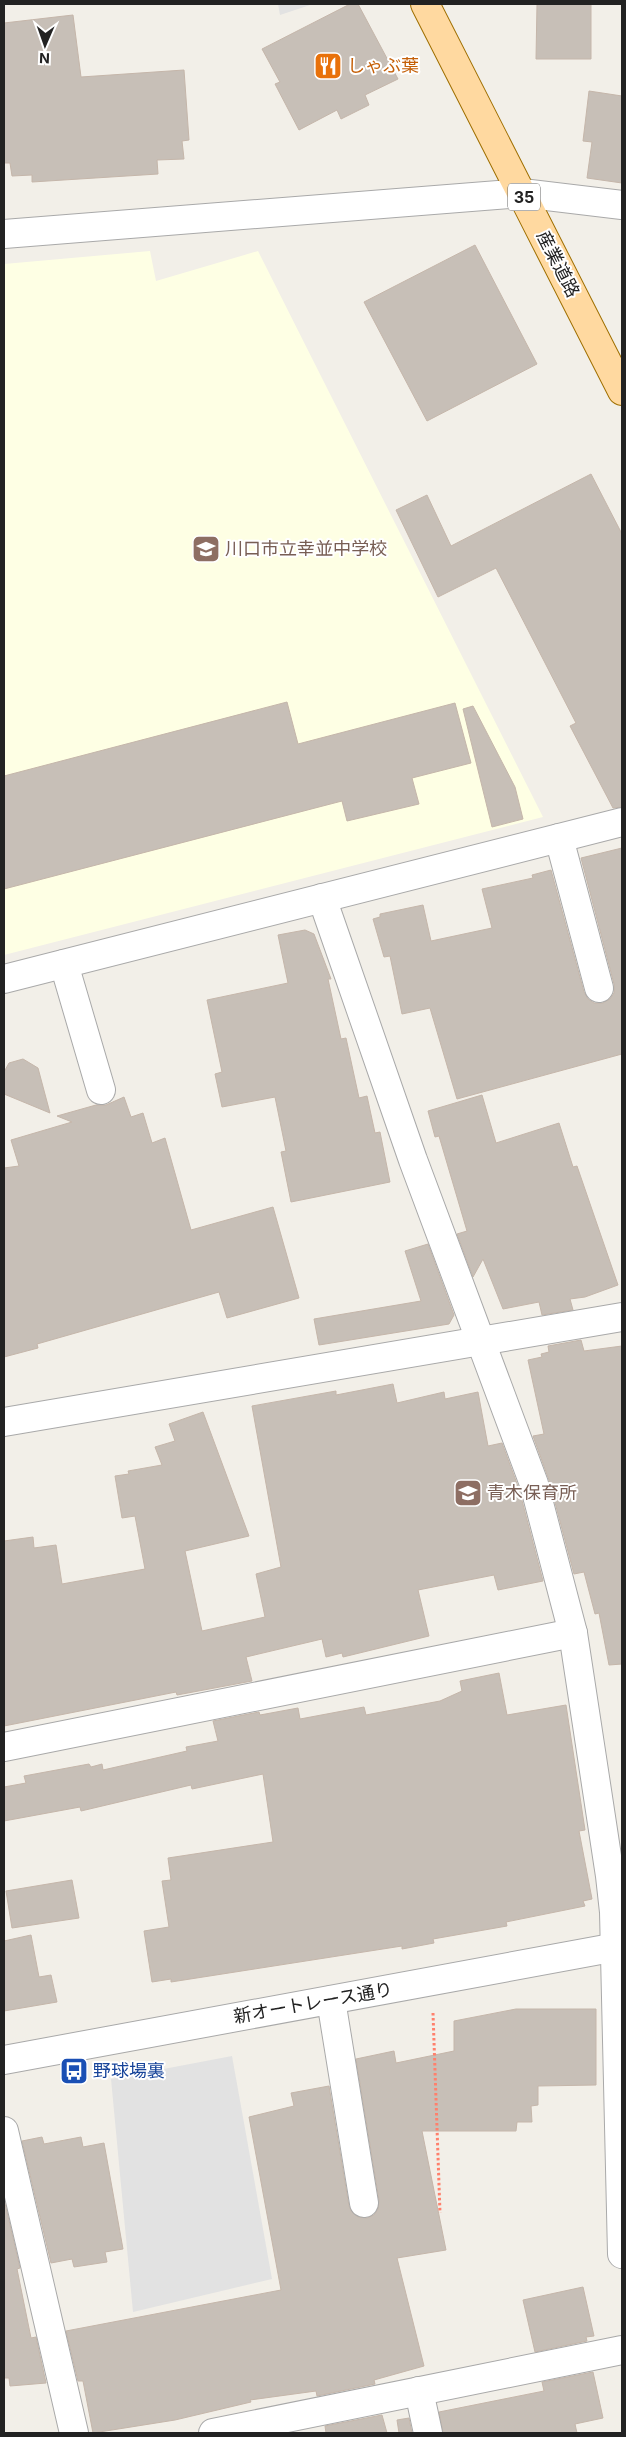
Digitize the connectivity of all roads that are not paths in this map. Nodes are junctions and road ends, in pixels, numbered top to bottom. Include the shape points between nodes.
1 (425, 4) edge
2 (522, 193) junction
3 (622, 205) edge
4 (4, 234) edge
5 (622, 391) edge
6 (622, 822) edge
7 (559, 838) junction
8 (322, 898) junction
9 (64, 964) junction
10 (4, 979) edge
11 (598, 988) dead end
12 (101, 1090) dead end
13 (622, 1317) edge
14 (481, 1340) junction
15 (4, 1422) edge
16 (573, 1633) junction
17 (4, 1746) edge
18 (619, 1946) edge
19 (331, 2000) junction
20 (4, 2060) edge
21 (4, 2131) edge
22 (364, 2203) dead end
23 (622, 2254) edge
24 (622, 2350) edge
25 (419, 2391) junction
26 (74, 2433) edge
27 (213, 2433) edge
28 (428, 2433) edge

1 - 2 main road, 産業道路 / 35
2 - 3 street
2 - 4 street
2 - 5 main road, 産業道路 / 35
6 - 7 street
7 - 8 street
7 - 11 street
8 - 9 street
8 - 14 street via 413,1160
9 - 10 street
9 - 12 street
13 - 14 street
14 - 15 street
14 - 16 street via 534,1484
16 - 17 street
16 - 18 street
18 - 19 street, 新オートレース通り
18 - 23 street
19 - 20 street, 新オートレース通り
19 - 22 street
21 - 26 street
24 - 25 street
25 - 27 street
25 - 28 street

